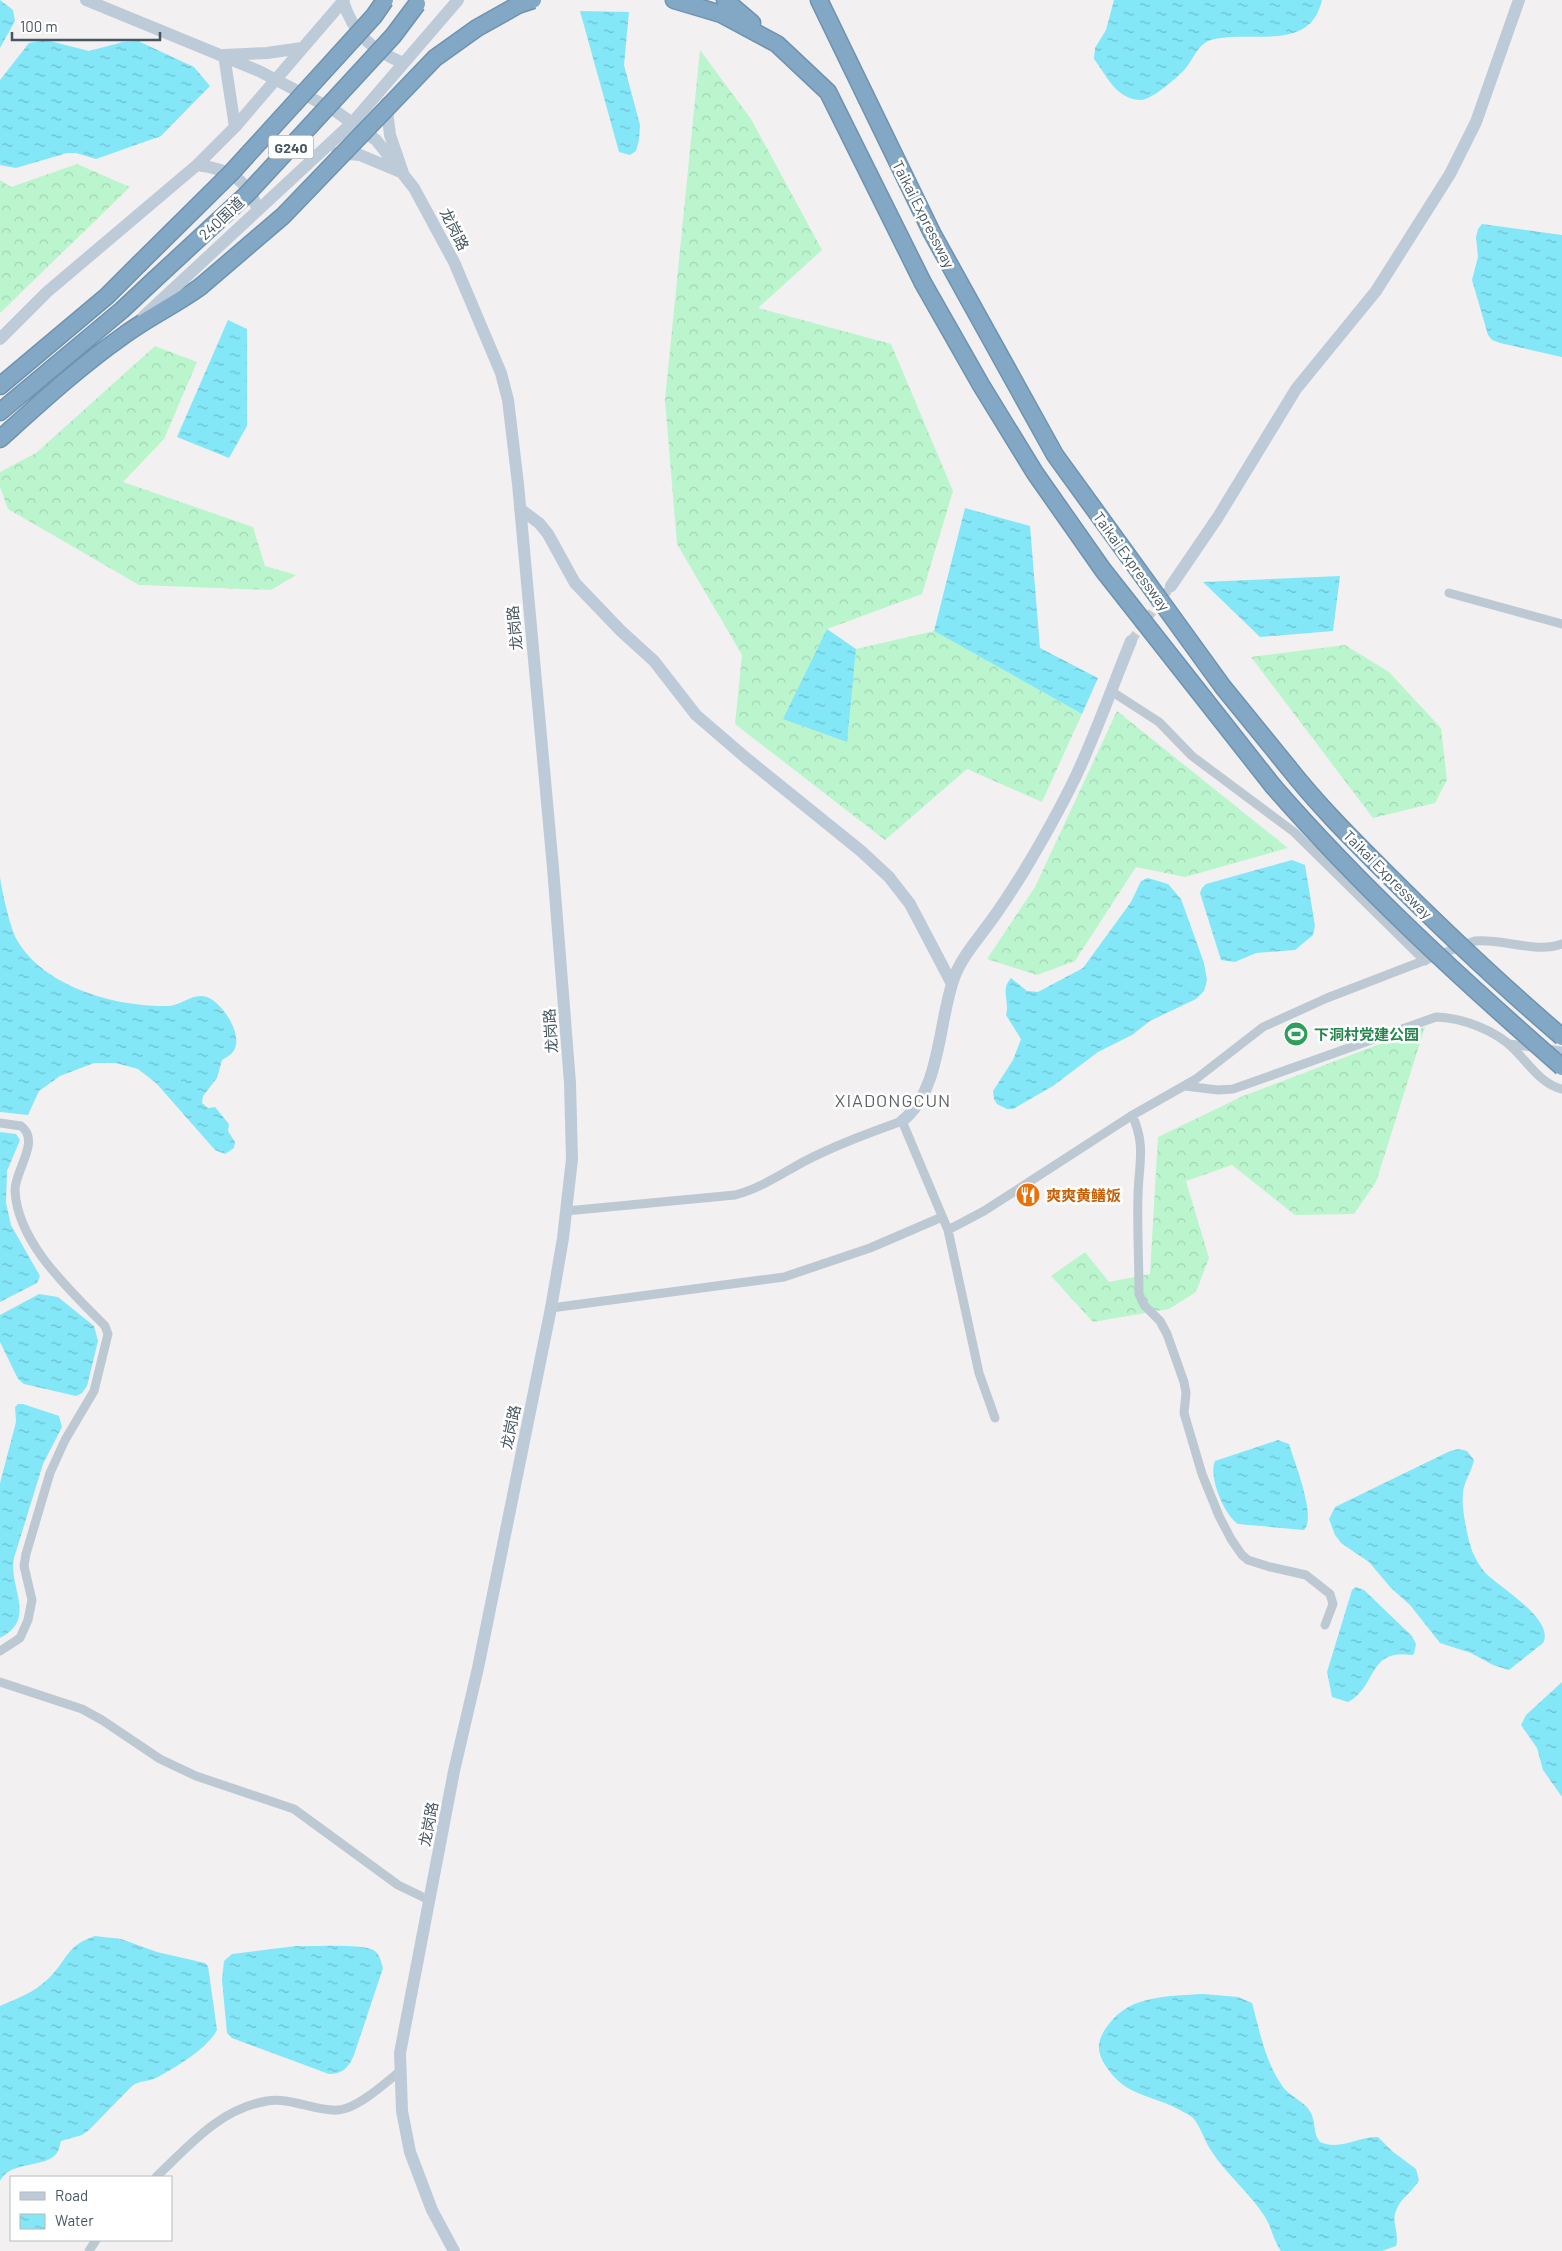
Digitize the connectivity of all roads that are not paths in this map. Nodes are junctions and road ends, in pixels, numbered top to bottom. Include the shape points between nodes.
1 (86, 0) edge
2 (344, 0) edge
3 (385, 0) edge
4 (458, 0) edge
5 (533, 0) edge
6 (674, 0) edge
7 (818, 0) edge
8 (1519, 0) edge
9 (419, 2) edge
10 (723, 7) edge
11 (302, 48) junction
12 (224, 55) junction
13 (403, 63) junction
14 (276, 79) junction
15 (385, 84) junction
16 (353, 122) junction
17 (235, 127) junction
18 (317, 155) junction
19 (197, 165) junction
20 (403, 173) junction
21 (258, 210) junction
22 (124, 335) junction
23 (0, 339) edge
24 (0, 386) edge
25 (0, 412) edge
26 (0, 439) edge
27 (520, 509) junction
28 (1171, 586) tunnel mouth
29 (1449, 594) dead end
30 (1562, 624) edge
31 (1131, 642) tunnel mouth
32 (1111, 691) junction
33 (1562, 944) edge
34 (1425, 961) junction
35 (952, 984) junction
36 (1562, 1037) edge
37 (1509, 1044) junction
38 (1562, 1051) edge
39 (1562, 1067) edge
40 (1185, 1086) junction
41 (1562, 1089) edge
42 (1132, 1116) junction
43 (902, 1121) junction
44 (0, 1123) edge
45 (566, 1211) junction
46 (942, 1217) junction
47 (948, 1230) junction
48 (551, 1308) junction
49 (996, 1418) dead end
50 (1325, 1625) dead end
51 (0, 1651) edge
52 (0, 1682) edge
53 (429, 1900) junction
54 (399, 2072) junction
55 (157, 2176) edge
56 (454, 2251) edge

1 - 12 main road, 龙岗路
2 - 11 main road
2 - 13 main road via 350,21 368,44
3 - 24 highway, 240国道 / G240, bridge via 231,173 107,296
4 - 13 main road
5 - 22 highway, bridge via 477,28 435,58 283,216 200,287
6 - 10 highway
7 - 36 highway, Taikai Expressway, bridge via 932,233 1054,455 1223,687 1310,795 1396,883
8 - 28 main road via 1476,122 1447,180 1376,291 1296,389 1218,517
9 - 25 highway, 240国道 / G240, bridge via 393,36 247,194 122,310
10 - 39 highway, Taikai Expressway, bridge via 777,44 828,92 919,276 1035,473 1103,570 1273,786 1387,906
11 - 12 main road
11 - 14 main road
12 - 14 main road, 龙岗路
12 - 17 main road
13 - 15 main road
14 - 16 main road, 龙岗路
14 - 17 main road
15 - 16 main road
15 - 20 main road via 386,118
16 - 18 main road
16 - 20 main road, 龙岗路 via 376,140
17 - 19 main road
18 - 20 main road via 331,152 360,155
18 - 21 main road
19 - 21 main road via 220,168 243,183
19 - 23 main road via 47,292
20 - 27 main road, 龙岗路 via 428,211 454,262 501,373 508,400
21 - 22 main road
22 - 26 highway
27 - 35 main road via 548,534 579,587 654,661 696,715 889,877 910,904
27 - 45 main road, 龙岗路 via 570,1083 572,1159
29 - 30 street
31 - 32 main road
32 - 34 street via 1159,722 1192,756 1294,832
32 - 35 main road via 1075,777 1040,842 993,918 965,956
33 - 34 street via 1552,948 1475,941
34 - 40 street via 1270,1023
35 - 43 main road via 928,1085 918,1105
37 - 38 street
37 - 40 street via 1463,1021 1431,1017 1233,1088 1218,1090
37 - 41 street via 1544,1079
40 - 42 street
42 - 47 street via 984,1211
42 - 50 street via 1142,1143 1138,1194 1139,1294 1144,1305 1163,1326 1178,1366 1186,1393 1184,1412 1202,1474 1219,1516 1242,1555 1259,1564 1303,1574 1330,1594 1334,1604
43 - 45 street via 845,1142 762,1186 735,1195
43 - 46 street
44 - 51 street via 21,1126 28,1134 29,1143 15,1190 36,1248 61,1282 105,1326 108,1334 94,1391 50,1473 26,1554 24,1566 32,1600 28,1620 20,1638
45 - 48 main road, 龙岗路
46 - 47 street
46 - 48 street via 870,1248 784,1277
47 - 49 street via 979,1373
48 - 53 main road, 龙岗路
52 - 53 street via 82,1709 160,1759 196,1776 294,1809 398,1885
53 - 54 main road, 龙岗路
54 - 55 street via 372,2093 341,2110 272,2100 232,2111 210,2126
54 - 56 main road, 龙岗路 via 402,2111 414,2165 432,2210

